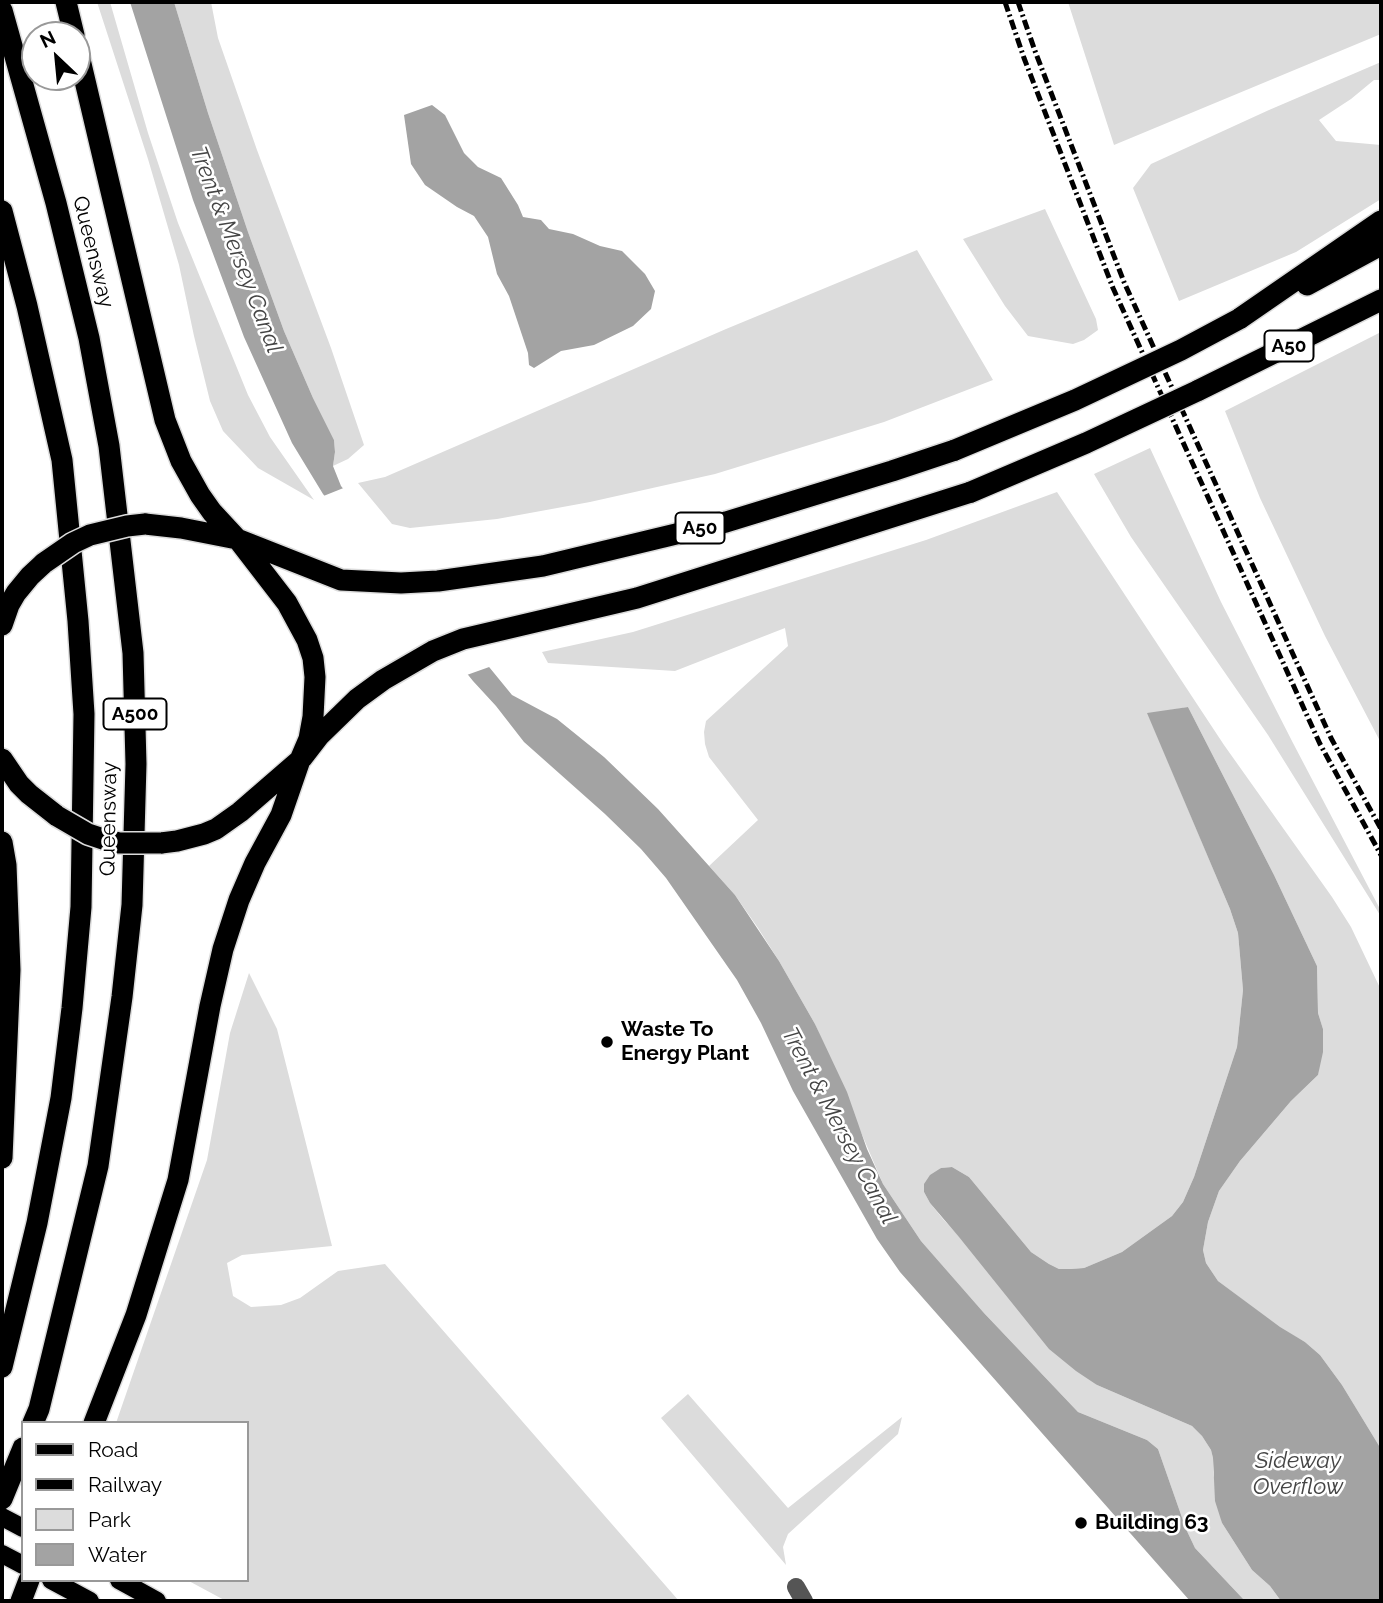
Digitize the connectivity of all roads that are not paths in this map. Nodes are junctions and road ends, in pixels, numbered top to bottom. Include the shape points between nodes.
1 (66, 2) edge
2 (2, 10) edge
3 (71, 21) edge
4 (87, 91) edge
5 (2, 211) edge
6 (1381, 221) edge
7 (1381, 245) edge
8 (1381, 300) edge
9 (1239, 319) junction
10 (238, 540) junction
11 (2, 625) edge
12 (2, 759) edge
13 (301, 759) junction
14 (2, 842) edge
15 (7, 1037) junction
16 (2, 1060) edge
17 (2, 1158) edge
18 (2, 1367) edge
19 (34, 1421) edge
20 (95, 1421) edge
21 (21, 1453) edge
22 (2, 1499) edge
23 (2, 1517) edge
24 (21, 1527) edge
25 (2, 1554) edge
26 (21, 1564) edge
27 (28, 1582) edge
28 (54, 1582) edge
29 (123, 1582) edge
30 (20, 1601) edge
31 (90, 1601) edge
32 (156, 1601) edge

1 - 3 highway
2 - 19 highway, Queensway / A500 via 89,338 109,446 133,653 136,764 132,905 98,1166
4 - 10 highway via 164,420 200,495
5 - 18 highway, Queensway / A500 via 62,460 84,713 81,907 71,1021 37,1223
6 - 9 highway, A50
7 - 9 highway, A50
8 - 13 highway, A50, bridge via 1086,443 971,492 637,598 463,639 433,651 357,699
9 - 10 highway, A50, bridge via 1074,400 955,450 726,522 543,566 438,581 341,580
10 - 11 highway, bridge via 145,524 90,535 58,552 30,576 16,593
10 - 13 highway via 287,603 313,658 313,718
12 - 13 highway, bridge via 19,784 42,805 88,834 119,843 161,843 216,829
13 - 20 highway via 281,815 239,900 223,949 178,1180 136,1315
14 - 15 highway via 10,970
15 - 16 highway
15 - 17 highway
21 - 22 highway
23 - 24 main road
25 - 26 main road
27 - 30 highway
28 - 31 main road
29 - 32 main road

